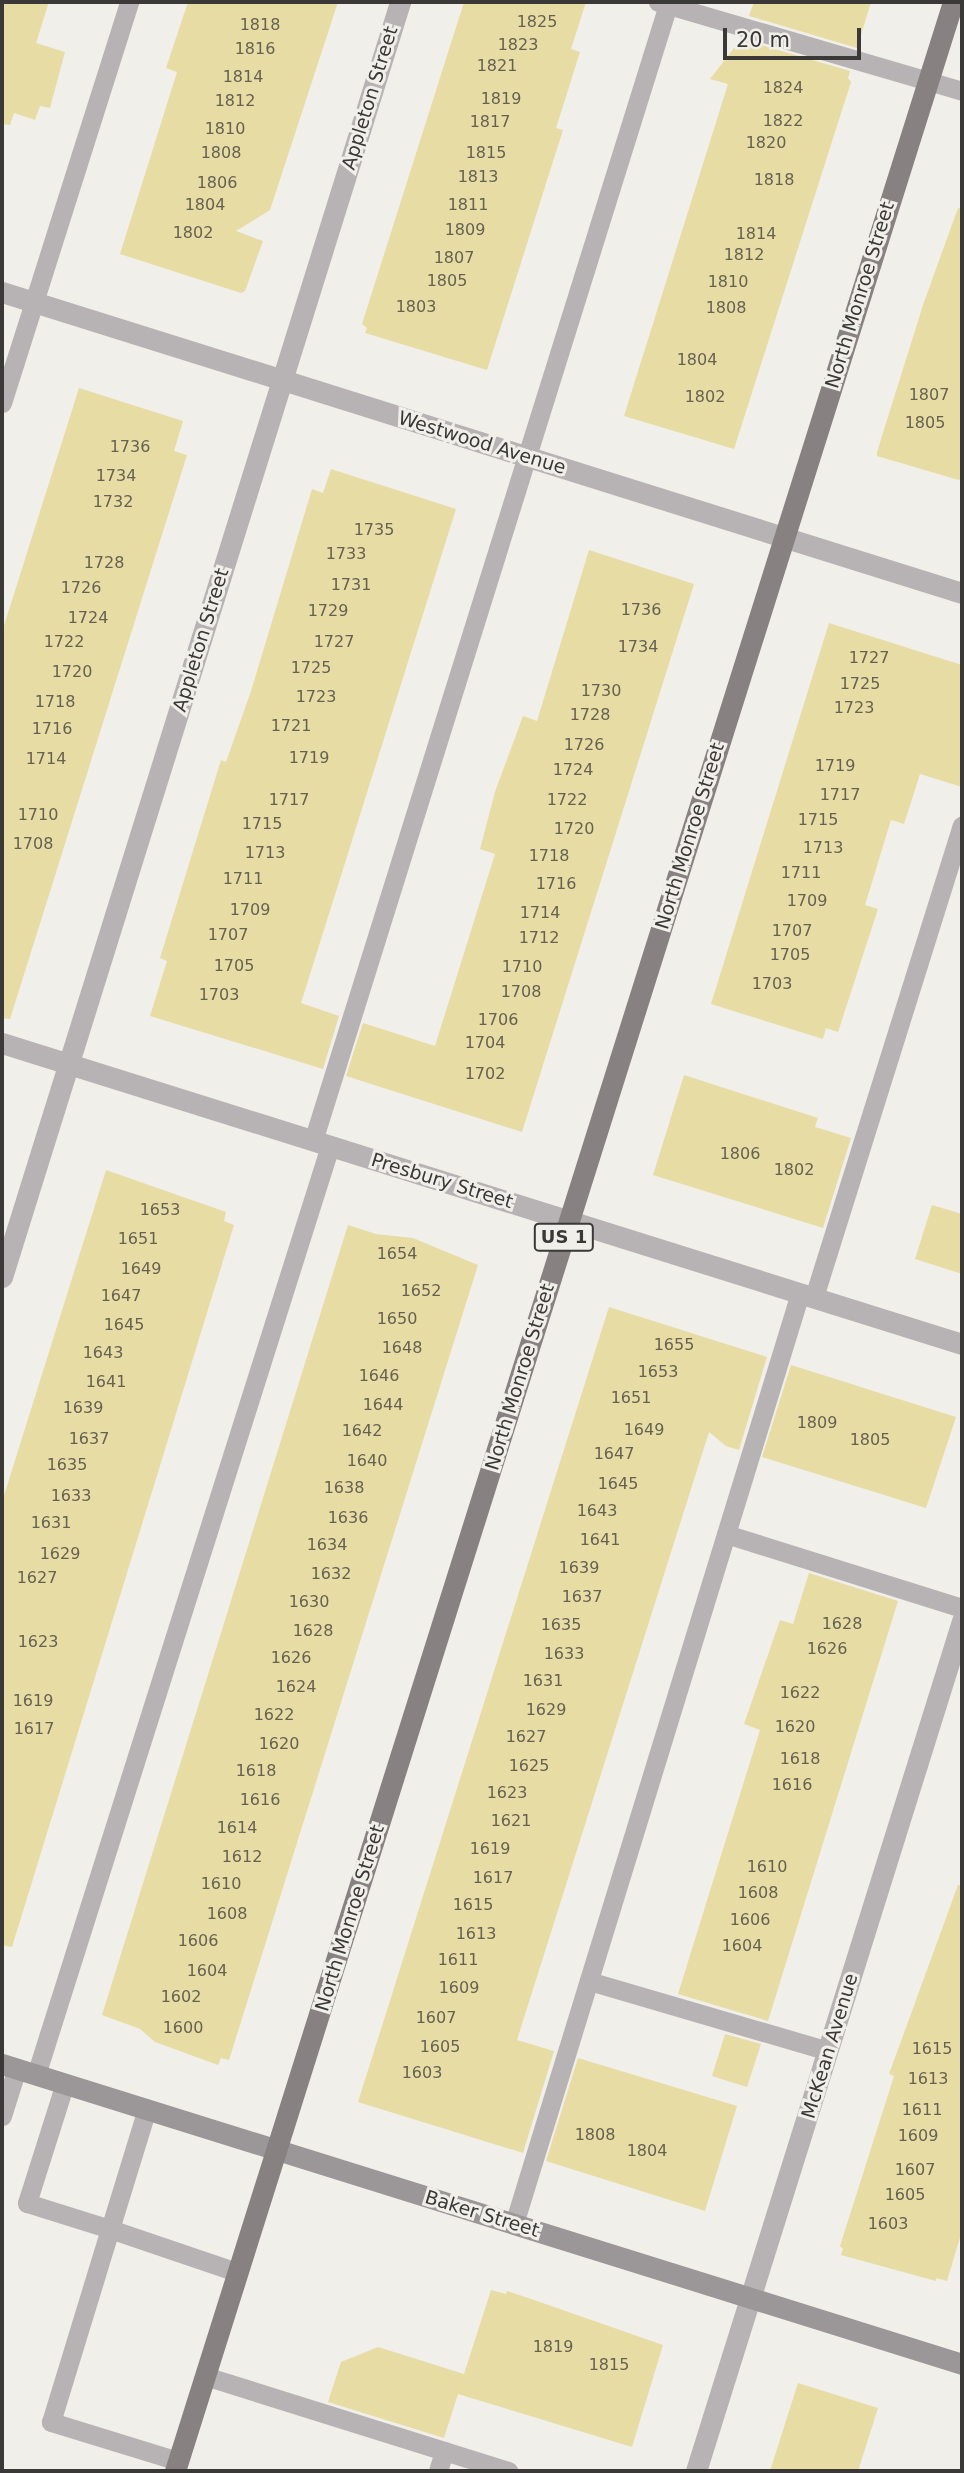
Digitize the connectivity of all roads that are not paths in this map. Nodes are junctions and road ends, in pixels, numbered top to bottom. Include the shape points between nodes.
1 (129, 2) edge
2 (400, 2) edge
3 (953, 2) edge
4 (662, 3) edge
5 (928, 81) junction
6 (962, 91) edge
7 (2, 292) edge
8 (34, 302) junction
9 (282, 380) junction
10 (2, 403) edge
11 (527, 457) junction
12 (784, 537) junction
13 (962, 593) edge
14 (962, 826) edge
15 (2, 1043) edge
16 (69, 1064) junction
17 (321, 1143) junction
18 (569, 1221) junction
19 (2, 1278) edge
20 (807, 1295) junction
21 (962, 1344) edge
22 (726, 1534) junction
23 (962, 1608) edge
24 (962, 1622) edge
25 (589, 1981) junction
26 (828, 2051) junction
27 (18, 2069) edge
28 (65, 2083) junction
29 (147, 2109) junction
30 (2, 2116) edge
31 (276, 2150) junction
32 (514, 2224) junction
33 (110, 2229) junction
34 (236, 2272) junction
35 (751, 2298) junction
36 (962, 2364) edge
37 (205, 2376) junction
38 (444, 2451) junction
39 (177, 2466) edge
40 (438, 2471) edge
41 (508, 2471) edge
42 (696, 2471) edge

1 - 8 lane
2 - 9 street, Appleton Street
3 - 5 main road, North Monroe Street / US 1
4 - 5 lane
4 - 11 lane
5 - 6 lane
5 - 12 main road, North Monroe Street / US 1
7 - 8 street, Westwood Avenue
8 - 9 street, Westwood Avenue
8 - 10 lane
9 - 11 street, Westwood Avenue
9 - 16 street, Appleton Street
11 - 12 street, Westwood Avenue
11 - 17 lane
12 - 13 street, Westwood Avenue
12 - 18 main road, North Monroe Street / US 1
14 - 20 lane
15 - 16 street, Presbury Street
16 - 17 street, Presbury Street
16 - 19 street, Appleton Street
17 - 18 street, Presbury Street
17 - 27 lane
18 - 20 street, Presbury Street
18 - 31 main road, North Monroe Street / US 1
20 - 21 street, Presbury Street
20 - 22 lane
22 - 23 lane
22 - 25 lane
24 - 26 street, McKean Avenue
25 - 26 lane
25 - 32 lane
26 - 35 street, McKean Avenue
27 - 28 street, Baker Street
27 - 30 lane
28 - 29 street, Baker Street
28 - 33 lane via 27,2203
29 - 31 street, Baker Street
29 - 33 lane
31 - 32 street, Baker Street
31 - 34 main road, North Monroe Street / US 1
32 - 35 street, Baker Street
33 - 34 lane
33 - 39 lane via 51,2422
34 - 37 main road, North Monroe Street / US 1
35 - 36 street, Baker Street
35 - 42 street, McKean Avenue
37 - 38 lane
37 - 39 main road, North Monroe Street / US 1
38 - 40 lane
38 - 41 lane

